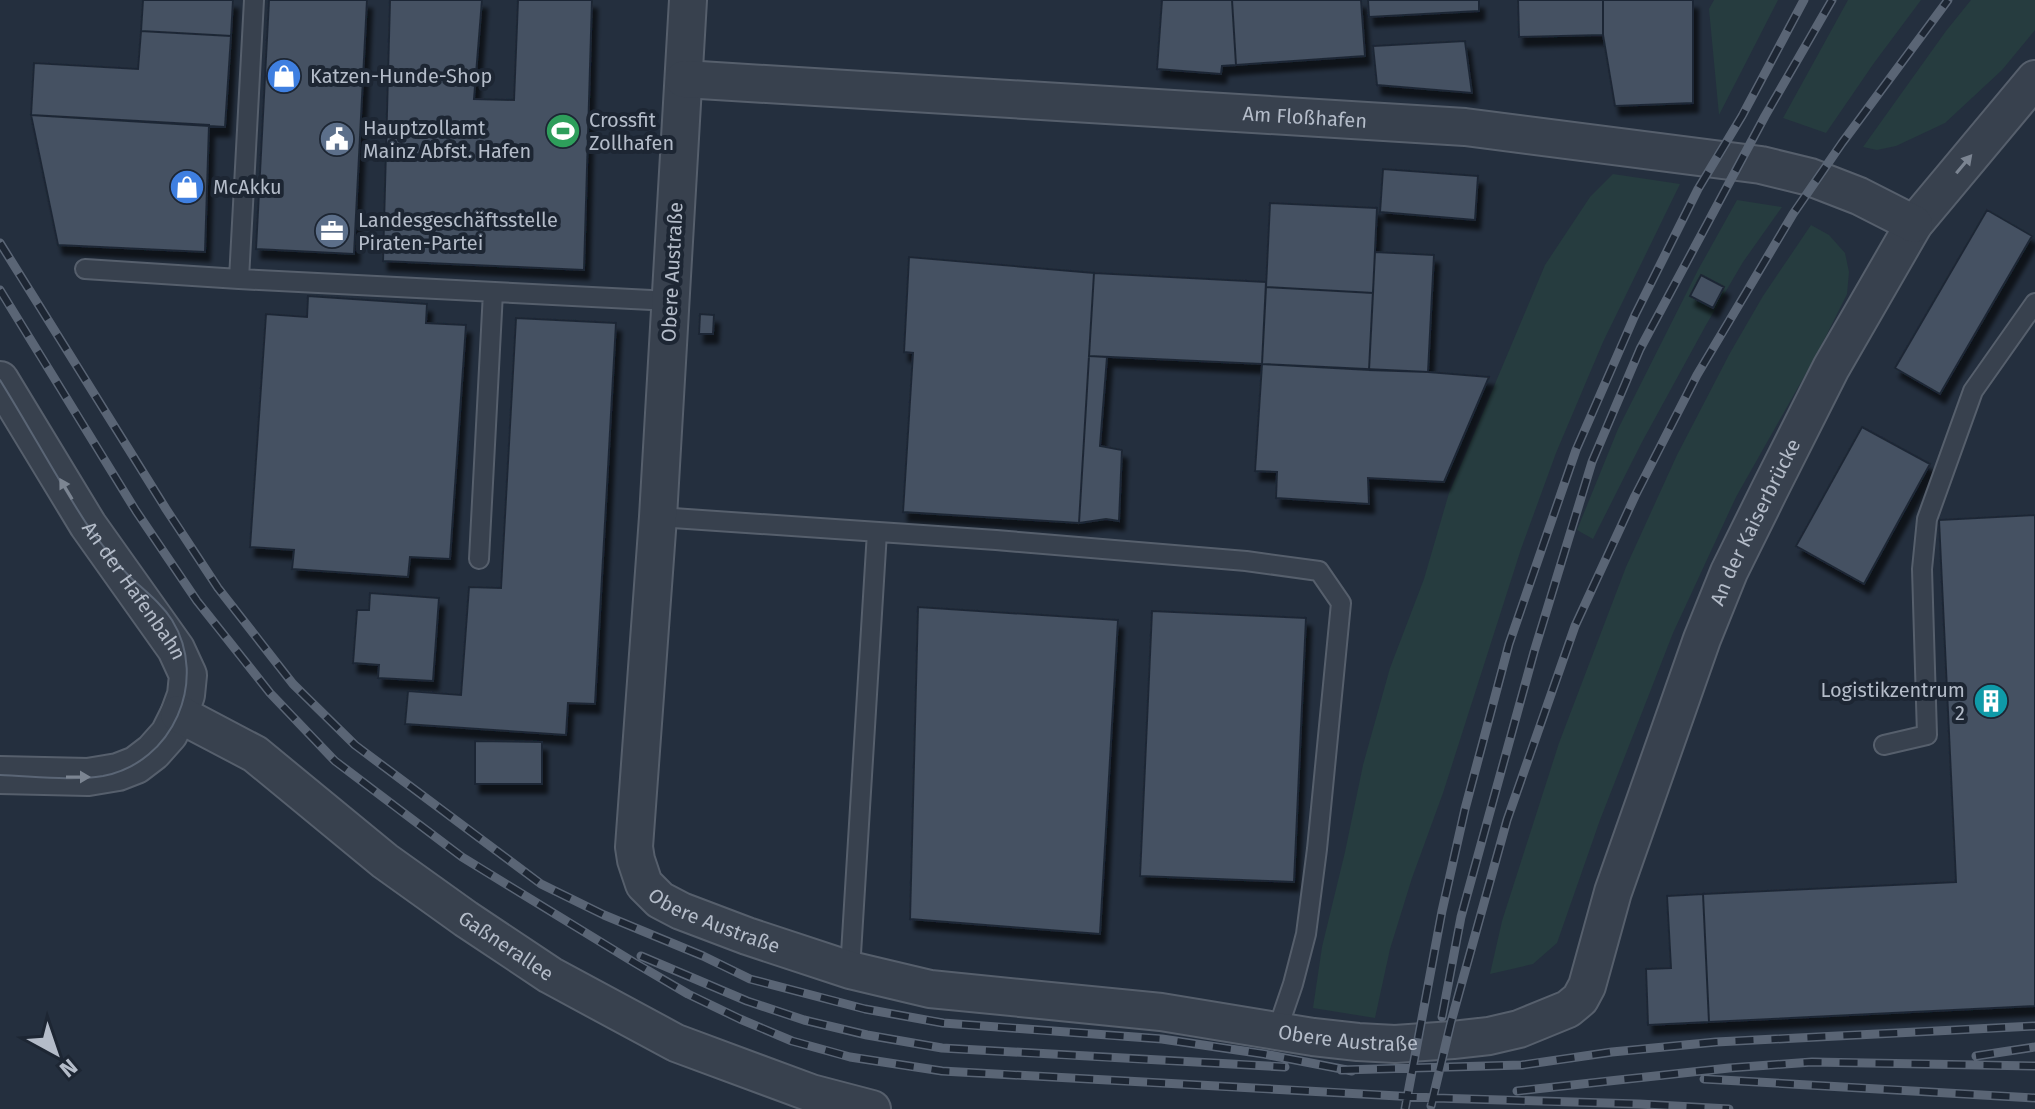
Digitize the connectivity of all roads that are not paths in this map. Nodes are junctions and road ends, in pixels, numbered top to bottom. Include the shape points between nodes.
1 (254, 0) edge
2 (688, 0) edge
3 (684, 79) junction
4 (2035, 79) edge
5 (1914, 224) junction
6 (85, 269) dead end
7 (239, 279) junction
8 (493, 292) junction
9 (671, 301) junction
10 (2035, 303) edge
11 (0, 380) edge
12 (658, 517) junction
13 (877, 532) junction
14 (479, 559) dead end
15 (179, 714) junction
16 (1884, 745) dead end
17 (0, 775) edge
18 (850, 970) junction
19 (1568, 1009) joint
20 (1277, 1031) junction
21 (872, 1109) edge

1 - 7 lane
2 - 3 street, Obere Austraße
3 - 5 street, Am Floßhafen via 1465,127 1761,165 1847,191
3 - 9 street, Obere Austraße
5 -> 4 street, An der Kaiserbrücke
5 - 19 street, An der Kaiserbrücke via 1831,368 1729,572 1613,892 1587,986
6 - 7 lane
7 - 8 lane
8 - 9 lane
8 - 14 lane
9 - 12 street, Obere Austraße
10 - 16 lane via 1973,391 1927,519 1922,569 1927,735
15 -> 11 street, An der Hafenbahn via 188,675 176,649 88,525
12 - 13 lane
12 - 18 street, Obere Austraße via 634,847 644,884 681,911
13 - 18 lane
13 - 20 lane via 1319,571 1341,603 1306,934
17 -> 15 street, An der Hafenbahn via 88,777 118,772 153,752
15 - 21 street, Gaßnerallee via 255,754 385,861 550,975 676,1043 811,1093
18 - 20 street, Obere Austraße via 930,989 1161,1012
19 - 20 street, Obere Austraße via 1519,1029 1453,1040 1395,1044

